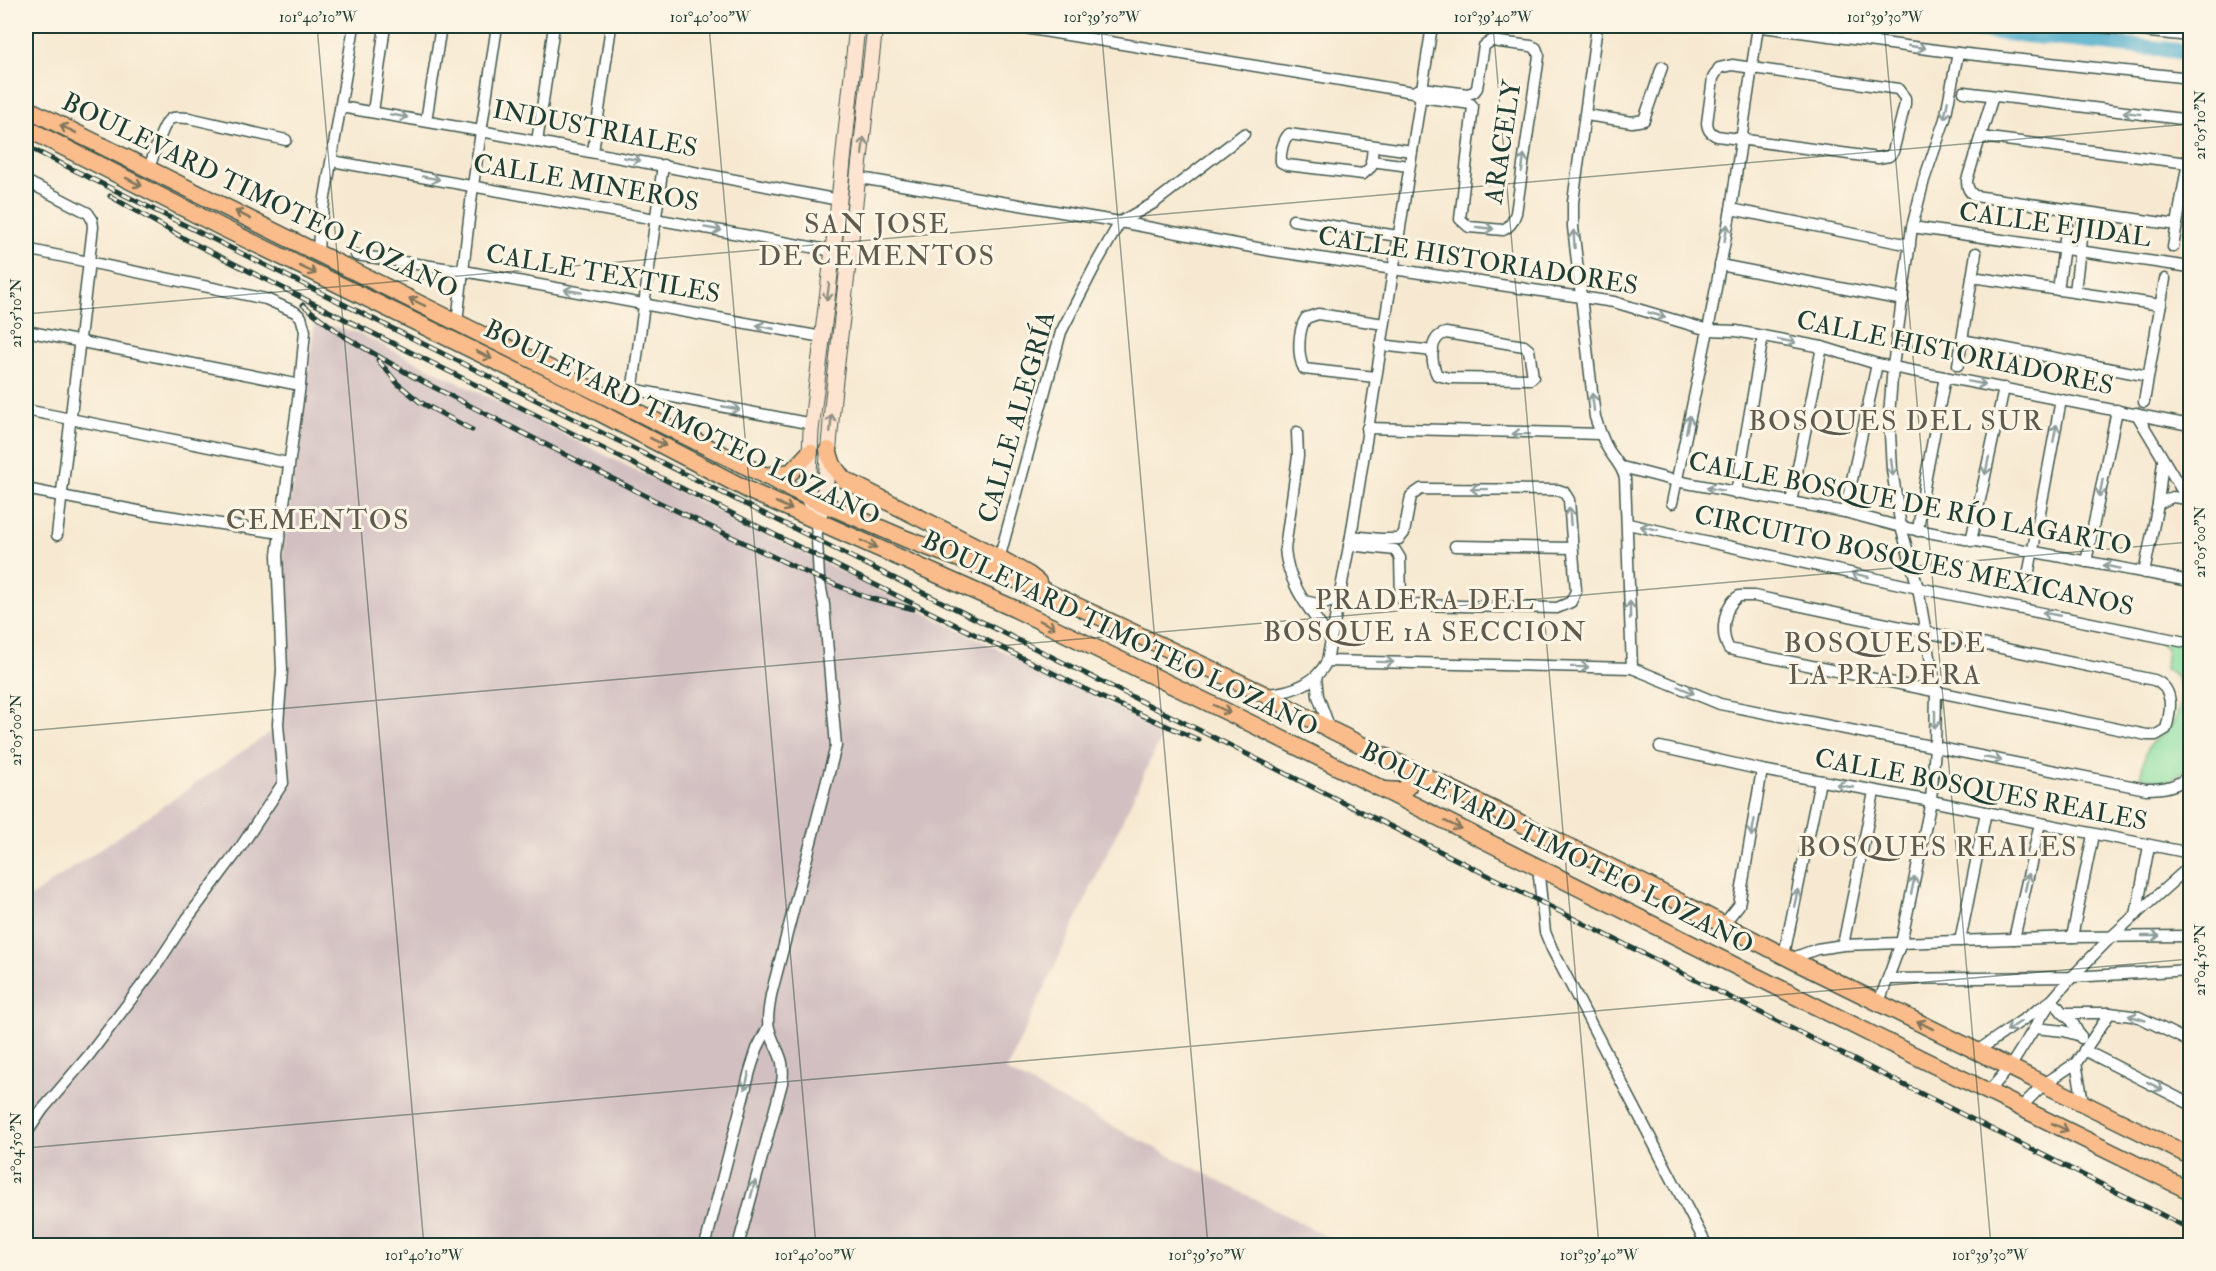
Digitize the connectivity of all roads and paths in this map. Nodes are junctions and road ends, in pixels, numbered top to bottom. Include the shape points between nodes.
1 (354, 26) edge
2 (385, 26) edge
3 (441, 26) edge
4 (497, 26) edge
5 (554, 26) edge
6 (611, 26) edge
7 (857, 26) edge
8 (875, 26) edge
9 (1012, 26) edge
10 (1432, 26) edge
11 (1597, 26) edge
12 (1756, 26) edge
13 (2091, 26) edge
14 (2190, 36) edge
15 (1958, 53) junction
16 (1662, 67) dead end
17 (1751, 68) junction
18 (2190, 78) edge
19 (1419, 92) junction
20 (1964, 92) dead end
21 (1993, 96) junction
22 (341, 107) junction
23 (26, 108) edge
24 (373, 112) junction
25 (1586, 115) junction
26 (426, 120) junction
27 (2190, 120) edge
28 (26, 128) edge
29 (481, 131) junction
30 (1244, 134) dead end
31 (1981, 137) junction
32 (1740, 139) junction
33 (286, 140) dead end
34 (537, 142) junction
35 (1373, 146) junction
36 (2190, 150) edge
37 (593, 152) junction
38 (1412, 152) junction
39 (332, 161) junction
40 (1371, 161) junction
41 (2188, 163) junction
42 (663, 165) junction
43 (1409, 166) junction
44 (149, 168) junction
45 (860, 177) junction
46 (26, 181) edge
47 (473, 185) junction
48 (840, 200) junction
49 (1731, 209) junction
50 (2069, 210) junction
51 (2084, 212) junction
52 (656, 219) junction
53 (1293, 220) dead end
54 (1120, 222) junction
55 (2177, 225) junction
56 (1912, 226) junction
57 (1398, 236) junction
58 (1910, 245) junction
59 (2173, 247) dead end
60 (26, 249) edge
61 (2064, 250) junction
62 (832, 251) junction
63 (2080, 252) junction
64 (318, 253) junction
65 (1976, 253) dead end
66 (356, 255) dead end
67 (375, 257) junction
68 (90, 264) junction
69 (1720, 265) junction
70 (2190, 267) edge
71 (1393, 269) junction
72 (464, 271) junction
73 (1972, 277) junction
74 (2165, 279) dead end
75 (374, 281) junction
76 (2058, 290) junction
77 (2075, 292) junction
78 (1581, 297) junction
79 (1903, 300) junction
80 (645, 304) junction
81 (2161, 305) junction
82 (457, 322) junction
83 (1384, 324) junction
84 (1708, 330) junction
85 (26, 331) edge
86 (1763, 336) junction
87 (822, 337) junction
88 (1962, 340) junction
89 (80, 343) junction
90 (1380, 345) junction
91 (1822, 347) junction
92 (1433, 351) junction
93 (1877, 364) junction
94 (1958, 365) dead end
95 (1893, 366) junction
96 (2148, 376) junction
97 (1945, 377) junction
98 (1375, 378) junction
99 (300, 385) junction
100 (633, 388) junction
101 (2004, 388) junction
102 (2061, 399) junction
103 (2144, 402) dead end
104 (630, 408) junction
105 (26, 410) edge
106 (2117, 410) junction
107 (2136, 413) junction
108 (70, 418) junction
109 (812, 424) junction
110 (2190, 425) edge
111 (1367, 428) junction
112 (1297, 432) dead end
113 (1600, 434) junction
114 (828, 450) junction
115 (810, 453) junction
116 (2163, 461) junction
117 (288, 463) junction
118 (1622, 467) junction
119 (765, 476) junction
120 (1676, 481) junction
121 (26, 489) edge
122 (1736, 493) junction
123 (62, 496) junction
124 (808, 497) junction
125 (2189, 501) edge
126 (1791, 502) junction
127 (1672, 503) dead end
128 (824, 504) junction
129 (2158, 504) junction
130 (1845, 512) junction
131 (816, 521) junction
132 (1628, 524) junction
133 (1901, 527) junction
134 (1918, 531) junction
135 (280, 532) junction
136 (57, 535) dead end
137 (1350, 540) junction
138 (1971, 541) junction
139 (1455, 546) dead end
140 (1572, 548) junction
141 (2032, 552) junction
142 (2086, 562) junction
143 (997, 565) junction
144 (2144, 573) junction
145 (2028, 576) dead end
146 (2190, 582) edge
147 (1918, 588) junction
148 (1338, 598) junction
149 (1304, 601) junction
150 (1926, 632) junction
151 (1331, 640) junction
152 (2190, 643) edge
153 (1327, 661) junction
154 (1632, 668) junction
155 (1316, 677) junction
156 (1936, 691) junction
157 (1264, 694) junction
158 (1330, 730) junction
159 (1660, 747) dead end
160 (1935, 747) junction
161 (1401, 764) junction
162 (1762, 771) junction
163 (2190, 775) edge
164 (1820, 781) junction
165 (1448, 788) junction
166 (1384, 790) junction
167 (1874, 792) junction
168 (1930, 801) junction
169 (1986, 812) junction
170 (1431, 814) junction
171 (2040, 823) junction
172 (2093, 835) junction
173 (2149, 846) junction
174 (2190, 853) edge
175 (2190, 866) edge
176 (1538, 867) junction
177 (2136, 915) junction
178 (1723, 924) junction
179 (2112, 936) junction
180 (2190, 936) edge
181 (2072, 937) junction
182 (2014, 939) junction
183 (1960, 941) junction
184 (1901, 943) junction
185 (1843, 945) junction
186 (1787, 957) junction
187 (2190, 970) edge
188 (2072, 977) junction
189 (1889, 979) junction
190 (2052, 1000) junction
191 (1879, 1002) junction
192 (2063, 1013) junction
193 (2110, 1013) junction
194 (768, 1027) junction
195 (2035, 1028) junction
196 (2081, 1036) junction
197 (2190, 1042) edge
198 (2085, 1050) junction
199 (1977, 1051) junction
200 (2076, 1063) junction
201 (2010, 1067) junction
202 (2044, 1084) junction
203 (1989, 1091) junction
204 (2083, 1102) junction
205 (2190, 1104) edge
206 (2021, 1107) junction
207 (26, 1134) edge
208 (2190, 1156) edge
209 (2190, 1191) edge
210 (705, 1245) edge
211 (738, 1245) edge
212 (1707, 1245) edge

1 - 22 street
2 - 24 street
3 - 26 street
4 - 29 street
5 - 34 street
6 - 37 street
7 - 48 main road
45 -> 8 main road
9 - 19 street
10 - 19 street
11 - 25 street
12 -> 15 street
12 - 17 street
13 - 14 street
15 - 18 street
15 -> 56 street via 1945,119
16 - 25 street via 1644,120 1632,122
17 - 32 street
17 - 32 street via 1725,66 1713,78 1708,130 1717,136
17 - 32 street via 1898,89 1905,104 1893,153 1883,158
19 -> 19 street, ARACELY via 1473,107 1460,219 1469,227 1503,230 1511,226 1516,213 1537,51 1531,46 1491,41 1484,46 1474,92
19 - 38 street
20 - 21 street
27 -> 21 street
21 - 31 street
22 - 24 street, INDUSTRIALES
22 - 39 street
44 -> 23 main road, BOULEVARD TIMOTEO LOZANO
24 -> 26 street, INDUSTRIALES
78 -> 25 street via 1573,202
26 - 29 street, INDUSTRIALES
28 -> 131 main road, BOULEVARD TIMOTEO LOZANO
29 - 34 street, INDUSTRIALES
29 - 47 street
30 - 54 street via 1154,203
31 - 41 street
31 - 50 street via 1967,180 1971,193
32 - 49 street
33 - 44 street via 176,117 166,125
34 - 37 street, INDUSTRIALES
35 - 38 street
35 - 40 street
35 - 40 street via 1289,134 1280,156 1287,165 1363,174 1371,167
36 - 41 street
37 -> 42 street, INDUSTRIALES
38 - 43 street
39 -> 47 street, CALLE MINEROS
39 - 64 street
40 - 43 street
41 - 55 street
42 - 48 street, INDUSTRIALES
42 - 52 street
43 - 57 street
64 -> 44 main road, BOULEVARD TIMOTEO LOZANO
45 - 54 street, CALLE HISTORIADORES
114 -> 45 main road
46 - 68 street via 88,213 93,227
47 - 52 street, CALLE MINEROS
47 - 72 street
48 - 62 main road
49 - 58 street
69 -> 49 street
50 - 51 street
50 - 61 street
51 - 55 street
51 - 63 street
52 -> 62 street, CALLE MINEROS
52 - 80 street
53 - 57 street
54 - 71 street, CALLE HISTORIADORES
54 - 143 street, CALLE ALEGRÍA via 1061,332
55 - 59 street
56 - 58 street
56 - 61 street, CALLE EJIDAL
57 - 71 street
58 - 79 street
60 - 68 street
61 - 63 street, CALLE EJIDAL
61 - 76 street
62 -> 87 main road
63 - 70 street, CALLE EJIDAL
63 - 77 street
64 - 75 main road, BOULEVARD TIMOTEO LOZANO
65 - 73 street
66 - 67 street, CALLE TEXTILES
67 - 72 street, CALLE TEXTILES
67 - 75 street
68 - 89 street
68 - 99 street via 266,299 295,312 304,324 305,338
69 - 79 street
69 - 84 street
71 - 78 street, CALLE HISTORIADORES
71 - 83 street
80 -> 72 street, CALLE TEXTILES
72 - 82 street
73 - 76 street
73 - 88 street
74 - 81 street
82 -> 75 main road, BOULEVARD TIMOTEO LOZANO
76 - 77 street
77 - 81 street
78 -> 84 street, CALLE HISTORIADORES via 1614,302
113 -> 78 street
79 - 95 street
87 -> 80 street, CALLE TEXTILES
80 - 100 street
81 - 96 street
82 - 104 main road, BOULEVARD TIMOTEO LOZANO
83 - 90 street
83 - 98 street via 1318,314 1302,323 1299,357 1306,371
84 - 86 street, CALLE HISTORIADORES
120 -> 84 street
85 - 89 street
86 -> 91 street, CALLE HISTORIADORES
86 - 122 street
87 - 109 main road
88 - 94 street
88 - 96 street
89 - 99 street
89 - 108 street
90 - 92 street
90 - 98 street
91 - 93 street, CALLE HISTORIADORES
91 - 126 street
92 - 92 street via 1437,375 1449,378 1530,380 1534,375 1524,346 1446,333 1438,336
93 - 95 street, CALLE HISTORIADORES
93 - 130 street
95 - 97 street, CALLE HISTORIADORES
95 -> 133 street via 1890,445
96 - 103 street
97 -> 101 street, CALLE HISTORIADORES
97 - 134 street
98 - 111 street
99 - 117 street
100 - 104 street
100 -> 109 street
101 - 102 street, CALLE HISTORIADORES
101 -> 138 street
102 - 106 street, CALLE HISTORIADORES
141 -> 102 street
104 - 119 main road, BOULEVARD TIMOTEO LOZANO
105 - 108 street
106 - 107 street, CALLE HISTORIADORES
106 -> 142 street
107 - 110 street, CALLE HISTORIADORES
107 - 116 street
108 - 117 street
108 - 123 street
109 - 115 main road
113 -> 111 street
111 - 137 street
112 - 149 street via 1298,456 1285,548 1290,576
113 - 118 street
114 - 128 main road
114 - 143 main road via 843,479
115 - 119 main road via 791,472
115 - 124 main road
116 - 125 street
116 - 129 street
117 - 135 street
118 - 120 street, CALLE BOSQUE DE RÍO LAGARTO
118 - 132 street
119 - 124 main road, BOULEVARD TIMOTEO LOZANO
122 -> 120 street, CALLE BOSQUE DE RÍO LAGARTO
120 - 127 street
121 - 123 street
122 - 126 street, CALLE BOSQUE DE RÍO LAGARTO
123 - 135 street
123 - 136 street
124 - 128 main road, BOULEVARD TIMOTEO LOZANO
124 - 131 main road
125 - 129 street via 2172,497
126 - 130 street, CALLE BOSQUE DE RÍO LAGARTO
128 - 131 main road
128 - 143 main road, BOULEVARD TIMOTEO LOZANO via 906,539
129 - 144 street
130 - 133 street, CALLE BOSQUE DE RÍO LAGARTO
131 -> 166 main road, BOULEVARD TIMOTEO LOZANO via 1015,609
131 - 194 street via 836,746 771,995
147 -> 132 street, CIRCUITO BOSQUES MEXICANOS
154 -> 132 street
133 - 134 street, CALLE BOSQUE DE RÍO LAGARTO
133 - 147 street
134 - 138 street, CALLE BOSQUE DE RÍO LAGARTO
135 - 207 street via 276,574 282,670 278,738 283,777 279,790 154,969
140 -> 137 street via 1569,500 1558,490 1421,489 1411,496 1404,533 1399,538
137 - 140 street via 1395,550 1400,558 1402,601 1422,606 1557,608 1571,602 1576,591
137 - 148 street
138 - 141 street, CALLE BOSQUE DE RÍO LAGARTO
139 - 140 street
141 - 142 street, CALLE BOSQUE DE RÍO LAGARTO
141 - 145 street
144 -> 142 street, CALLE BOSQUE DE RÍO LAGARTO
143 - 157 main road, BOULEVARD TIMOTEO LOZANO
144 - 146 street, CALLE BOSQUE DE RÍO LAGARTO
147 - 150 street
152 -> 147 street, CIRCUITO BOSQUES MEXICANOS
148 - 149 street via 1322,604
148 - 151 street
149 - 151 street
150 - 156 street
150 - 156 street via 1739,596 1731,604 1723,634 1729,649
150 - 156 street via 2154,680 2167,687 2170,700 2166,729 2147,735
151 - 153 street
153 -> 154 street
153 - 155 street
154 -> 160 street via 1720,704
155 - 157 street via 1291,690
155 - 158 street
156 -> 160 street
157 - 158 main road, BOULEVARD TIMOTEO LOZANO
158 - 161 main road, BOULEVARD TIMOTEO LOZANO
159 - 162 street, CALLE BOSQUES REALES
160 -> 163 street via 2146,789 2169,788
160 - 168 street
161 - 165 main road, BOULEVARD TIMOTEO LOZANO
161 - 166 main road via 1409,778 1408,786 1402,791
162 - 164 street, CALLE BOSQUES REALES
162 -> 178 street via 1739,905
167 -> 164 street, CALLE BOSQUES REALES
186 -> 164 street
165 - 170 main road via 1430,793
165 - 178 main road, BOULEVARD TIMOTEO LOZANO
166 - 170 main road, BOULEVARD TIMOTEO LOZANO
167 - 168 street, CALLE BOSQUES REALES
167 - 185 street
168 - 169 street, CALLE BOSQUES REALES
184 -> 168 street
169 - 171 street, CALLE BOSQUES REALES
169 - 183 street
170 -> 176 main road, BOULEVARD TIMOTEO LOZANO
171 - 172 street, CALLE BOSQUES REALES
182 -> 171 street
172 - 173 street, CALLE BOSQUES REALES
172 - 181 street
173 - 174 street, CALLE BOSQUES REALES
173 - 177 street
175 - 177 street
176 - 203 main road, BOULEVARD TIMOTEO LOZANO
176 - 212 street via 1545,932 1552,949
177 - 179 street
178 - 186 main road, BOULEVARD TIMOTEO LOZANO
179 -> 180 street
179 - 181 street
179 - 188 street
181 - 182 street
182 - 183 street
183 - 184 street
184 - 185 street
184 - 189 street
185 - 186 street
186 - 191 main road, BOULEVARD TIMOTEO LOZANO
187 - 188 street
188 - 189 street
188 - 190 street
189 - 191 street
190 - 192 street
190 - 195 street
190 -> 199 street
199 -> 191 main road, BOULEVARD TIMOTEO LOZANO
192 - 193 street
192 - 196 street
197 -> 193 street via 2139,1017
193 - 198 street
194 -> 210 street via 750,1071
211 -> 194 street via 782,1083 782,1058
195 - 196 street
195 - 201 street
196 - 198 street
198 - 200 street
198 -> 205 street
199 - 201 main road, BOULEVARD TIMOTEO LOZANO
200 - 202 street
200 - 204 street
201 - 202 main road, BOULEVARD TIMOTEO LOZANO
201 - 203 street
202 - 204 main road, BOULEVARD TIMOTEO LOZANO
202 - 206 street
203 - 206 main road, BOULEVARD TIMOTEO LOZANO
204 - 208 main road, BOULEVARD TIMOTEO LOZANO
206 -> 209 main road, BOULEVARD TIMOTEO LOZANO

